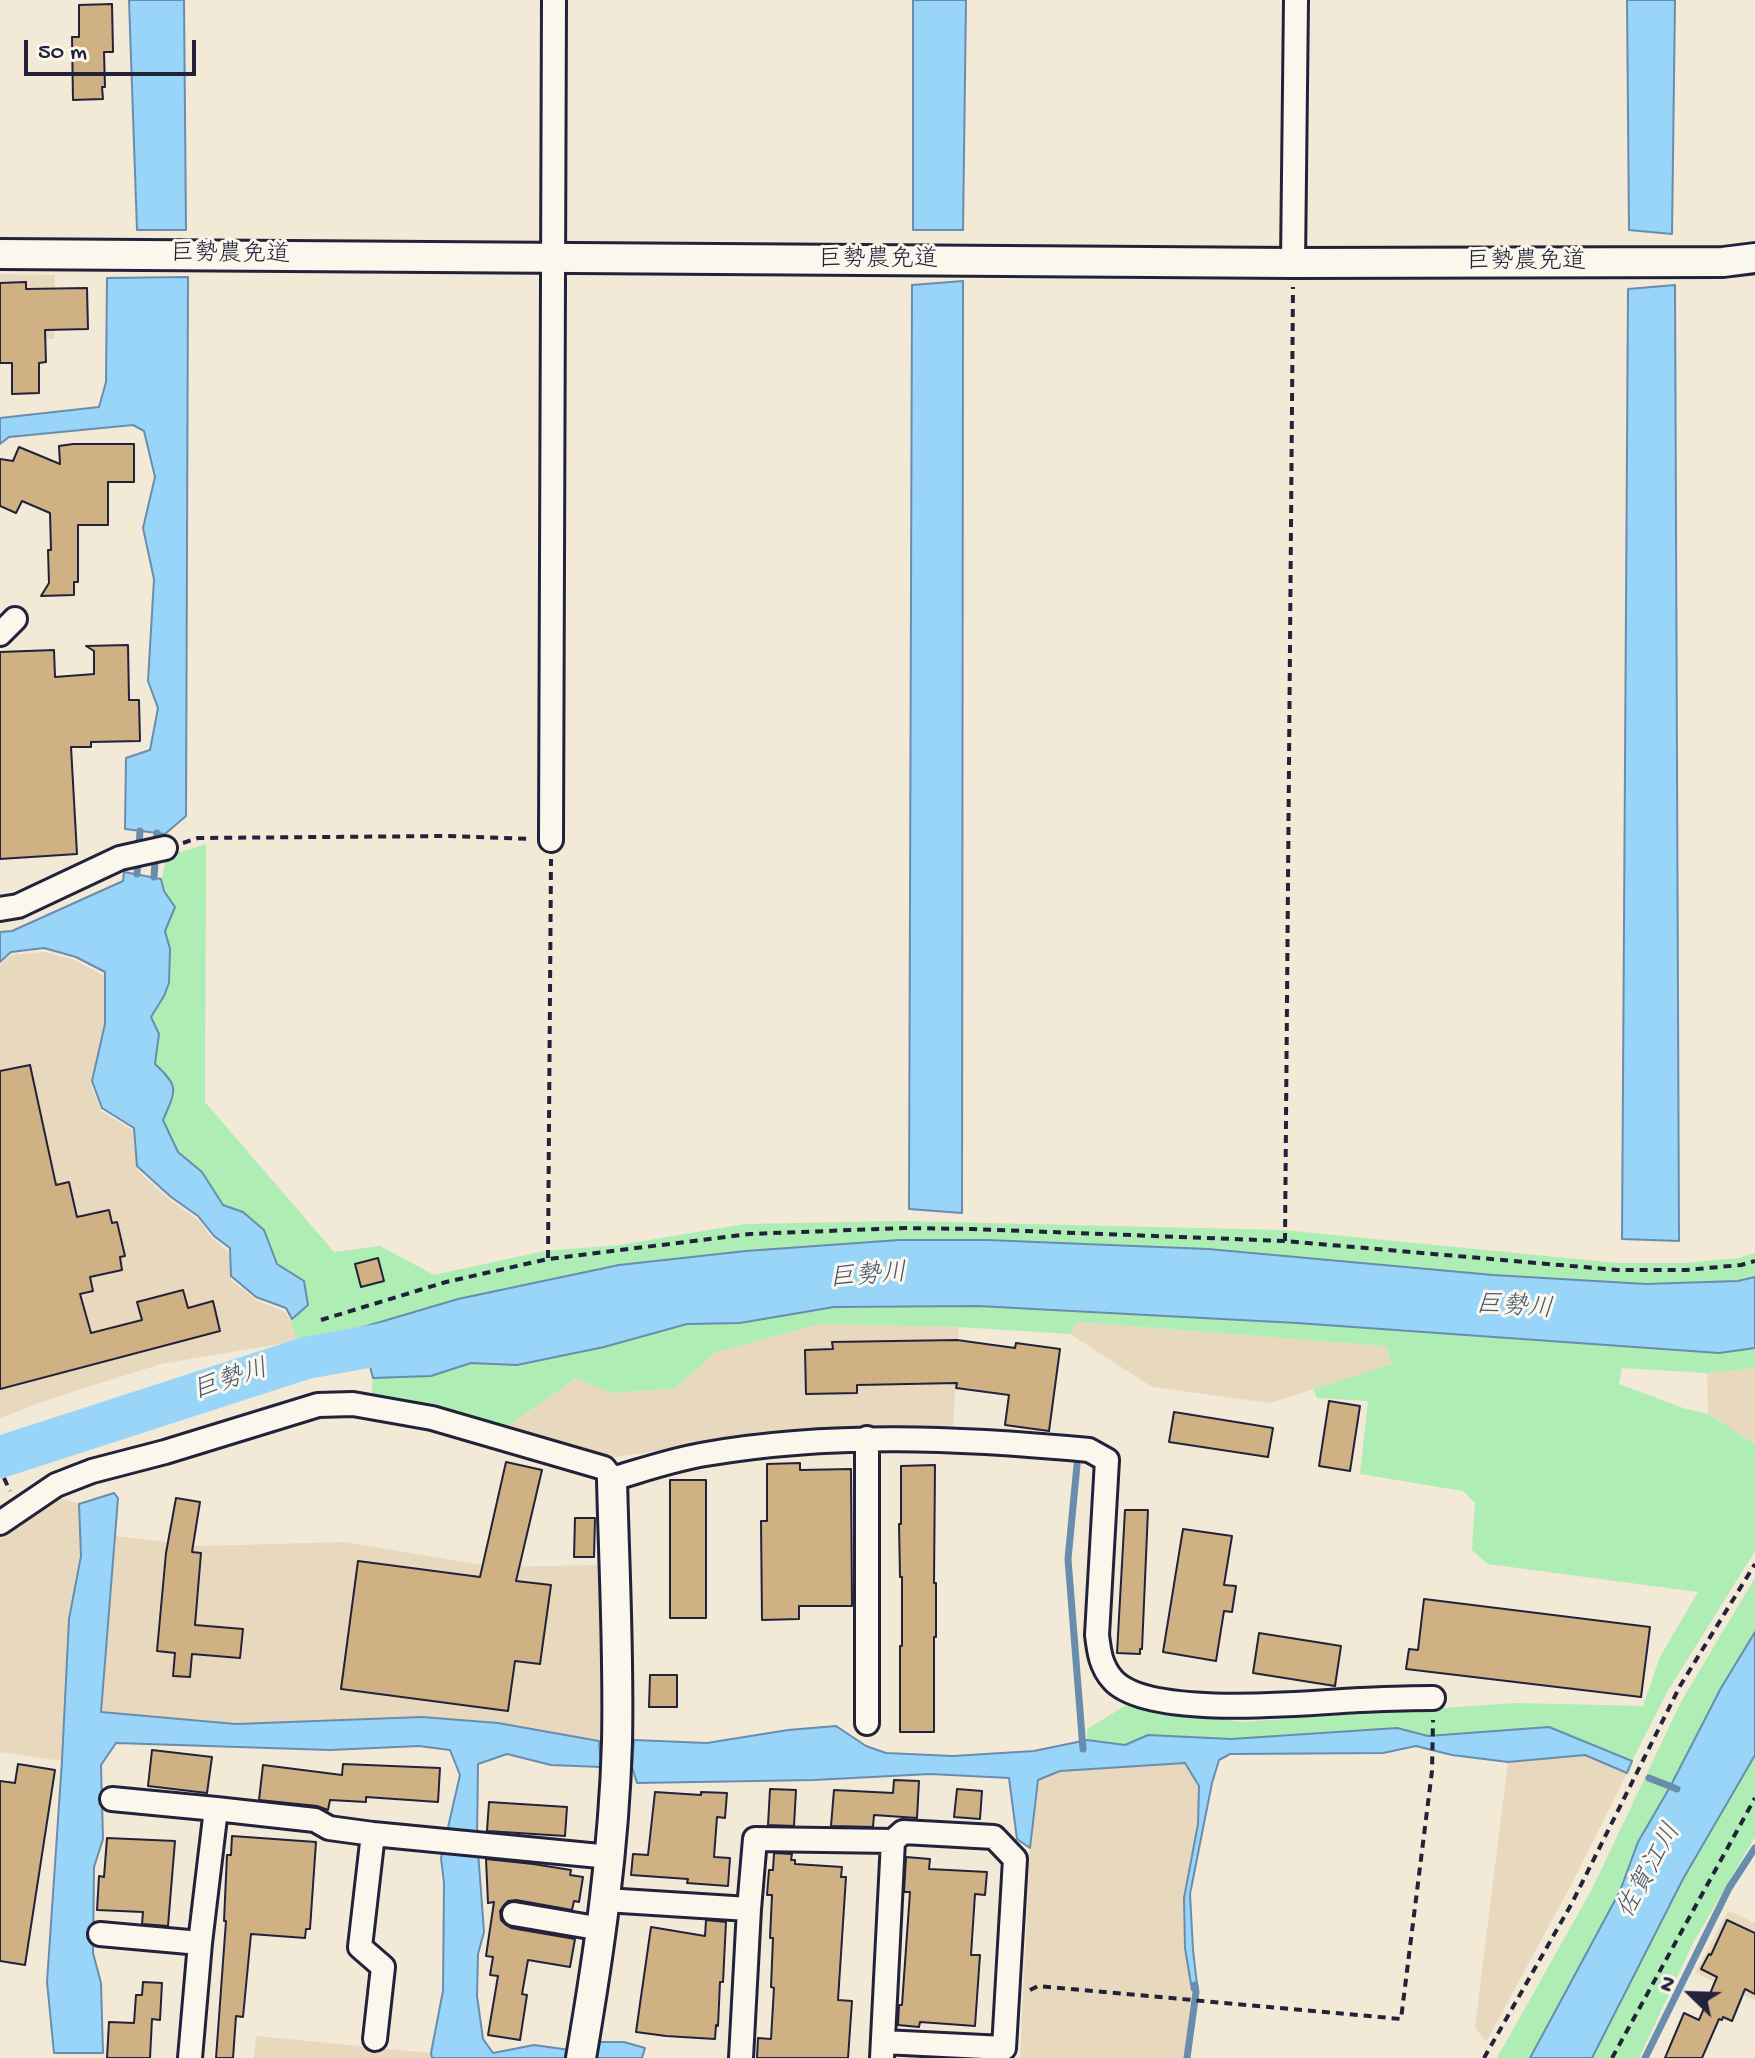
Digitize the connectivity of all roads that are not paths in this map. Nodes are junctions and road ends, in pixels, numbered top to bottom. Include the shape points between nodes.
1 (554, 0) edge
2 (1296, 0) edge
3 (0, 254) edge
4 (1755, 258) edge
5 (552, 259) junction
6 (1293, 263) junction
7 (551, 840) road end
8 (165, 848) road end
9 (0, 909) edge
10 (867, 1438) junction
11 (612, 1479) junction
12 (0, 1523) edge
13 (1433, 1698) dead end
14 (867, 1723) dead end
15 (112, 1799) dead end
16 (216, 1809) junction
17 (373, 1834) junction
18 (893, 1841) junction
19 (610, 1857) junction
20 (605, 1900) junction
21 (749, 1909) junction
22 (514, 1914) dead end
23 (602, 1929) junction
24 (100, 1934) dead end
25 (200, 1943) junction
26 (375, 2039) dead end
27 (582, 2050) edge
28 (882, 2050) edge
29 (190, 2058) edge
30 (741, 2058) edge

1 - 5 street
2 - 6 street
3 - 5 street, 巨勢農免道
4 - 6 street, 巨勢農免道
5 - 6 street, 巨勢農免道
5 - 7 street
8 - 9 street via 120,858 18,906
10 - 11 street via 702,1454
10 - 13 street via 1014,1443 1089,1450 1107,1460 1097,1635 1101,1661 1114,1682 1140,1696 1235,1707
10 - 14 street
11 - 12 street via 604,1468 432,1418 353,1404 318,1405 92,1471 56,1485
11 - 19 street via 617,1739
15 - 16 street
16 - 17 street via 315,1820 329,1828
16 - 25 street
17 - 19 street
17 - 26 street via 360,1947 383,1967
18 - 21 street via 755,1839
18 - 28 street
18 - 28 street via 903,1832 994,1837 1015,1859 1004,2048
19 - 20 street
20 - 21 street
20 - 23 street
21 - 30 street
22 - 23 street
23 - 27 street
24 - 25 street
25 - 29 street

